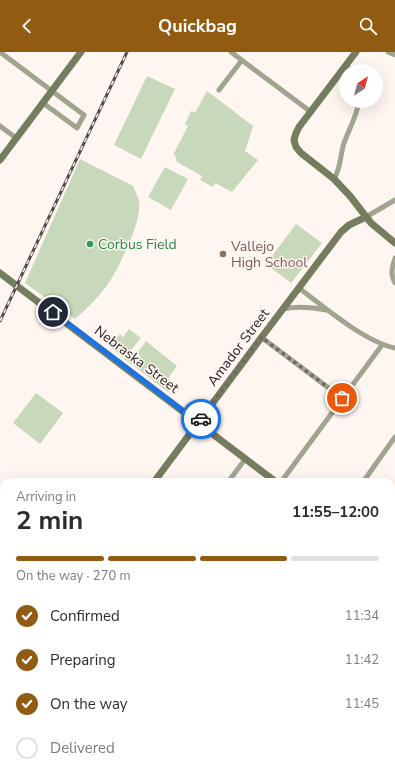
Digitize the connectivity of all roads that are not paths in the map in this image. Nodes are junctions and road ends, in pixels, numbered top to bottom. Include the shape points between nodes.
1 (0, 52) edge
2 (81, 52) edge
3 (231, 52) edge
4 (356, 52) edge
5 (388, 52) edge
6 (395, 55) edge
7 (242, 60) junction
8 (350, 64) edge
9 (339, 78) edge
10 (219, 90) dead end
11 (52, 91) junction
12 (43, 103) junction
13 (358, 108) edge
14 (310, 112) junction
15 (0, 126) edge
16 (16, 138) junction
17 (0, 160) edge
18 (334, 179) junction
19 (395, 200) edge
20 (366, 217) junction
21 (394, 240) edge
22 (395, 258) edge
23 (0, 273) edge
24 (395, 283) edge
25 (299, 288) junction
26 (282, 310) junction
27 (328, 310) junction
28 (261, 337) junction
29 (382, 345) junction
30 (395, 348) edge
31 (342, 398) junction
32 (198, 422) junction
33 (395, 437) edge
34 (246, 458) junction
35 (157, 478) edge
36 (231, 478) edge
37 (271, 478) edge
38 (284, 478) edge
39 (366, 478) edge

1 - 11 street
2 - 11 street
3 - 7 street
4 - 8 street
5 - 6 street
7 - 10 street
7 - 14 street
9 - 14 street
11 - 12 street
11 - 12 street via 84,115 77,128
12 - 16 street
13 - 18 street
14 - 18 street via 294,137 298,150
15 - 16 street
16 - 17 street
18 - 20 street
19 - 20 street
20 - 21 street
20 - 25 street, Amador Street via 345,228
22 - 24 street via 391,270
23 - 32 street, Nebraska Street
25 - 26 street, Amador Street
25 - 27 street
26 - 27 street via 294,306
26 - 28 street, Amador Street
27 - 29 street
28 - 31 street
28 - 32 street, Amador Street
29 - 30 street
29 - 31 street
31 - 38 street
32 - 34 street, Nebraska Street
32 - 35 street, Amador Street
33 - 39 street
34 - 36 street
34 - 37 street, Nebraska Street

